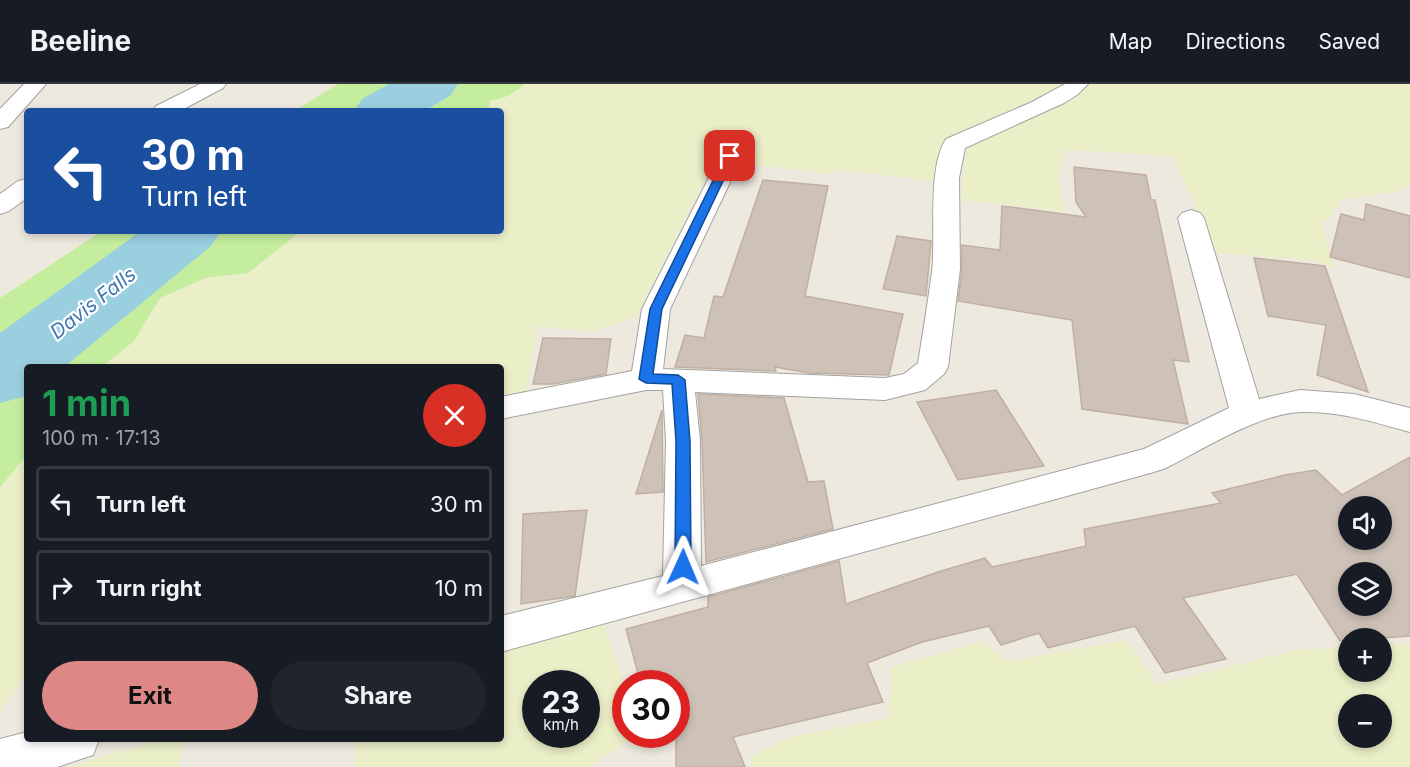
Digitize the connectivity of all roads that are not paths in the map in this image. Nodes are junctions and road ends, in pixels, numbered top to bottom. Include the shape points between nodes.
1 (36, 84) edge
2 (216, 84) edge
3 (1078, 84) edge
4 (170, 108) edge
5 (0, 122) edge
6 (730, 156) dead end
7 (24, 188) edge
8 (0, 206) edge
9 (1191, 218) dead end
10 (662, 379) junction
11 (504, 407) edge
12 (1247, 412) junction
13 (1410, 420) edge
14 (682, 586) junction
15 (504, 633) edge
16 (69, 742) edge
17 (0, 760) edge

1 - 5 street
2 - 4 street
3 - 10 street via 1049,102 954,144 947,178 946,269 933,367 914,382 885,389
6 - 10 street via 656,309
7 - 8 street
9 - 12 street
10 - 11 street
10 - 14 street via 683,441
12 - 13 street via 1300,401 1354,405
12 - 14 street via 1154,459
14 - 15 street
16 - 17 street

